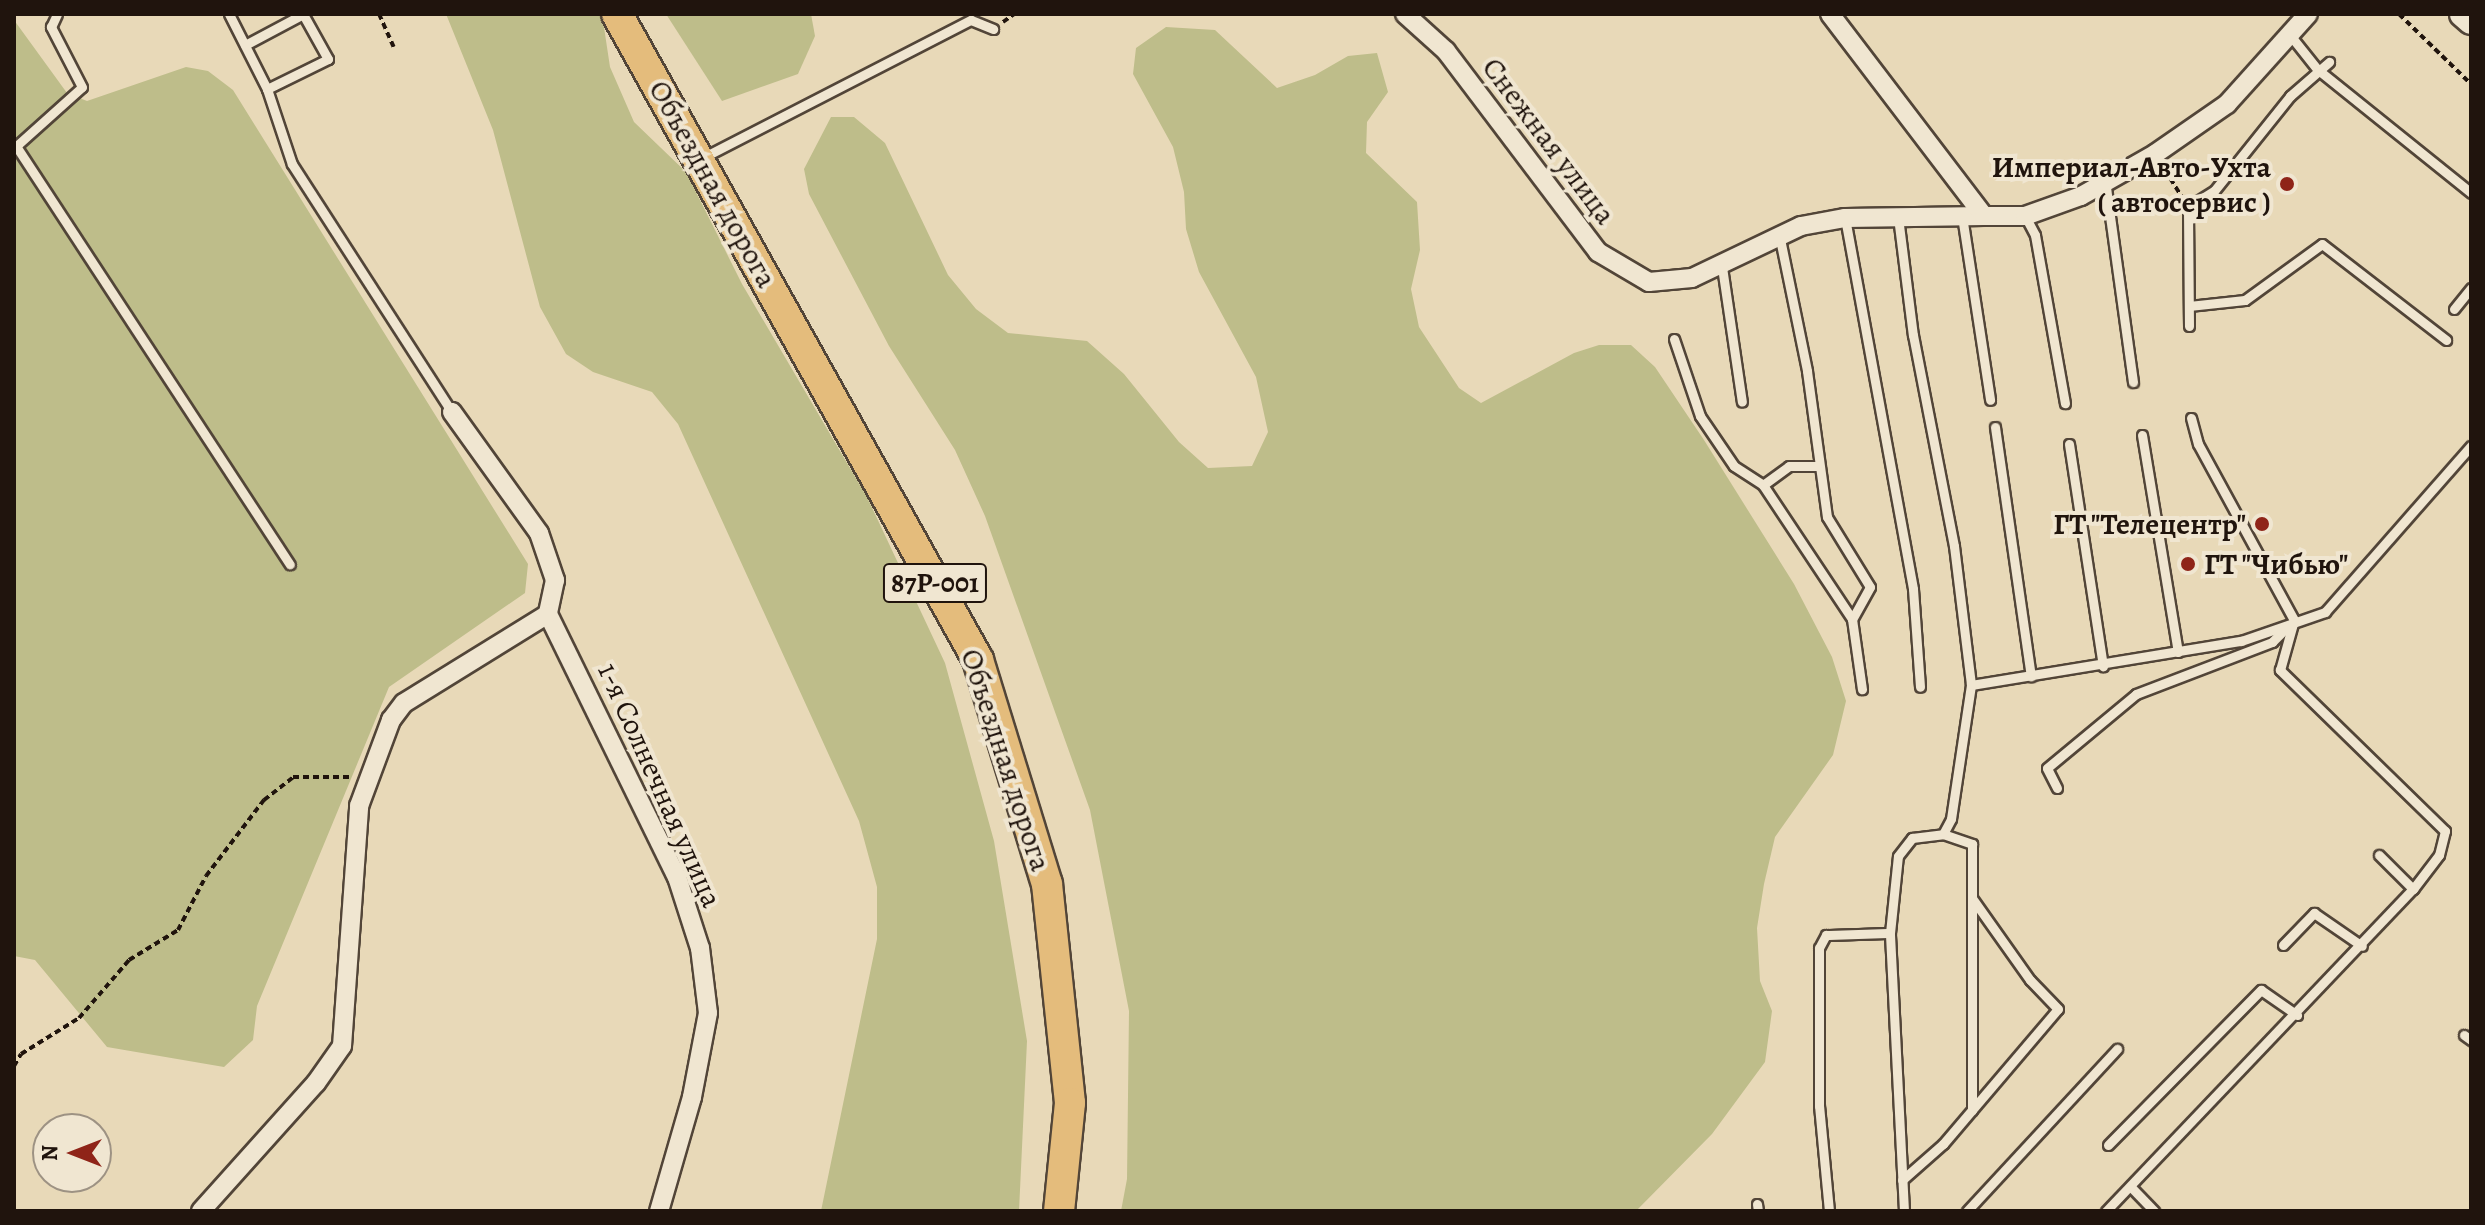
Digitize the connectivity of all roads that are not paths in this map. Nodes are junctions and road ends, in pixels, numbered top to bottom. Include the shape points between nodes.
1 (57, 14) edge
2 (229, 14) edge
3 (303, 14) edge
4 (617, 14) edge
5 (1405, 14) edge
6 (1830, 14) edge
7 (2308, 14) edge
8 (2463, 14) edge
9 (2471, 21) edge
10 (993, 29) dead end
11 (2290, 35) junction
12 (245, 45) junction
13 (2329, 62) dead end
14 (2317, 69) junction
15 (267, 89) junction
16 (15, 147) edge
17 (701, 159) junction
18 (2105, 180) junction
19 (2471, 193) edge
20 (1962, 216) junction
21 (1984, 216) junction
22 (2025, 216) junction
23 (1898, 217) junction
24 (1845, 218) junction
25 (1779, 234) junction
26 (1722, 267) junction
27 (2471, 288) edge
28 (2189, 306) junction
29 (2454, 309) dead end
30 (2189, 326) dead end
31 (1674, 339) dead end
32 (2446, 340) dead end
33 (2133, 382) dead end
34 (1990, 400) dead end
35 (1742, 402) dead end
36 (2065, 403) dead end
37 (452, 412) joint
38 (2191, 418) dead end
39 (1995, 427) dead end
40 (2142, 435) dead end
41 (2069, 444) dead end
42 (2471, 446) edge
43 (1819, 466) junction
44 (1763, 485) junction
45 (290, 564) dead end
46 (548, 614) junction
47 (1852, 619) junction
48 (2294, 620) junction
49 (2178, 652) junction
50 (2103, 666) junction
51 (2031, 676) junction
52 (1971, 685) junction
53 (1920, 687) dead end
54 (1862, 689) dead end
55 (2057, 788) dead end
56 (1943, 834) junction
57 (2379, 855) dead end
58 (2413, 889) junction
59 (1972, 898) junction
60 (1890, 933) junction
61 (2283, 945) dead end
62 (2362, 946) junction
63 (2297, 1015) junction
64 (2117, 1049) dead end
65 (1972, 1110) junction
66 (2108, 1145) dead end
67 (1902, 1180) junction
68 (2132, 1188) junction
69 (201, 1211) edge
70 (659, 1211) edge
71 (1059, 1211) edge
72 (1829, 1211) edge
73 (1904, 1211) edge
74 (1967, 1211) edge
75 (2106, 1211) edge
76 (2154, 1211) edge

1 - 16 lane via 51,27 82,87
2 - 12 lane
3 - 12 lane
3 - 15 lane via 328,59
4 - 17 main road, Объездная дорога / 87Р-001
5 - 26 street, Снежная улица via 1446,51 1598,252 1649,282 1692,278
6 - 21 street
7 - 11 street, Снежная улица
8 - 9 main road
10 - 17 lane via 971,20
11 - 14 lane
11 - 18 street, Снежная улица via 2227,104 2155,154
12 - 15 lane
13 - 14 lane
14 - 19 lane
14 - 28 lane via 2214,191 2188,207
15 - 37 lane via 292,164
16 - 45 lane
17 - 71 main road, Объездная дорога / 87Р-001 via 978,660 1047,884 1070,1103
18 - 22 street, Снежная улица via 2081,196
18 - 33 lane
20 - 21 street, Снежная улица
20 - 23 street, Снежная улица
20 - 34 lane
21 - 22 street, Снежная улица
22 - 36 lane via 2035,235
23 - 24 street, Снежная улица
23 - 52 lane via 1913,335 1954,546
24 - 25 street, Снежная улица
24 - 53 lane via 1913,589
25 - 26 street, Снежная улица
25 - 43 lane
26 - 35 lane
27 - 29 lane
28 - 30 lane
28 - 32 lane via 2245,300 2322,244
31 - 44 lane via 1700,416 1734,466
37 - 46 street via 539,533 555,580
38 - 48 lane via 2198,444
39 - 51 lane
40 - 49 lane via 2157,552
41 - 50 lane
42 - 48 lane via 2325,612
43 - 44 lane via 1789,466
43 - 47 lane via 1827,517 1870,587
44 - 47 lane
46 - 69 street via 404,703 381,737 359,806 342,1046 316,1083
46 - 70 street, 1-я Солнечная улица via 677,877 700,948 708,1013 692,1097
47 - 54 lane
48 - 49 lane via 2241,641
48 - 55 lane via 2272,642 2136,694 2047,768
48 - 58 lane via 2280,670 2445,831 2439,855
49 - 50 lane
50 - 51 lane
51 - 52 lane
52 - 56 lane via 1951,819
56 - 59 lane via 1972,844
56 - 60 lane via 1912,838 1898,856
57 - 58 lane
58 - 62 lane
59 - 65 lane
59 - 65 lane via 2030,980 2058,1009
60 - 67 lane
60 - 72 lane via 1826,935 1819,948 1819,1106
61 - 62 lane via 2314,913
62 - 63 lane
63 - 66 lane via 2261,990
63 - 68 lane
64 - 74 lane
65 - 67 lane
67 - 73 lane
68 - 75 lane
68 - 76 lane

